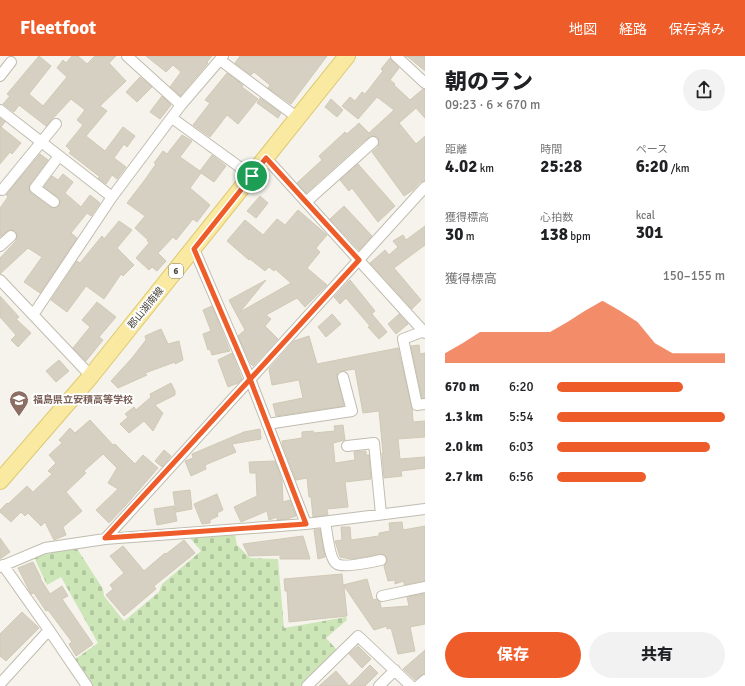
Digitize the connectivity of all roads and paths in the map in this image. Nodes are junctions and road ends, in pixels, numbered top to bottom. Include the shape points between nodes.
1 (127, 56) edge
2 (347, 56) edge
3 (396, 56) edge
4 (221, 58) edge
5 (11, 62) dead end
6 (0, 76) edge
7 (425, 83) edge
8 (182, 104) junction
9 (0, 110) edge
10 (172, 118) junction
11 (298, 118) junction
12 (56, 124) dead end
13 (41, 142) junction
14 (373, 142) dead end
15 (58, 156) junction
16 (266, 158) junction
17 (252, 176) junction
18 (424, 189) edge
19 (2, 190) dead end
20 (112, 197) junction
21 (54, 202) dead end
22 (306, 202) junction
23 (11, 236) dead end
24 (0, 246) edge
25 (194, 249) junction
26 (359, 260) junction
27 (0, 280) edge
28 (33, 315) junction
29 (424, 332) edge
30 (91, 376) junction
31 (342, 377) dead end
32 (250, 379) junction
33 (425, 404) edge
34 (267, 424) junction
35 (347, 446) dead end
36 (0, 481) edge
37 (425, 509) edge
38 (382, 514) junction
39 (325, 522) junction
40 (306, 524) junction
41 (105, 538) junction
42 (381, 560) dead end
43 (1, 566) edge
44 (425, 587) edge
45 (382, 596) dead end
46 (49, 630) junction
47 (395, 670) junction
48 (425, 680) edge
49 (0, 684) edge
50 (87, 686) edge
51 (307, 686) edge
52 (379, 686) edge
53 (411, 686) edge
54 (418, 686) edge

1 - 8 street
2 - 11 main road, 郡山湖南線 / 6
3 - 7 street
4 - 8 street
4 - 11 street
5 - 6 street
8 - 10 street
9 - 13 street
10 - 17 street
10 - 20 street
11 - 16 main road, 郡山湖南線 / 6
12 - 13 street
13 - 15 street
13 - 19 street
14 - 22 street
15 - 20 street
15 - 21 street via 35,188
16 - 17 main road, 郡山湖南線 / 6
16 - 22 street
17 - 25 main road, 郡山湖南線 / 6
18 - 26 street
20 - 28 street
22 - 26 street
23 - 24 street
25 - 30 main road, 郡山湖南線 / 6
25 - 32 street
26 - 29 street
26 - 32 street
27 - 28 street
28 - 30 street
29 - 33 street via 403,339 417,405
30 - 36 main road, 郡山湖南線 / 6
31 - 34 street via 352,411
32 - 34 street
32 - 41 street
34 - 40 street
35 - 38 street via 374,443
37 - 38 street
38 - 39 street
39 - 40 street
39 - 42 street via 332,558 336,564
40 - 41 street
41 - 43 street via 45,548
43 - 46 street
44 - 45 street
46 - 49 street
46 - 50 street
47 - 51 street via 358,636
47 - 52 street
47 - 53 street
48 - 54 street

